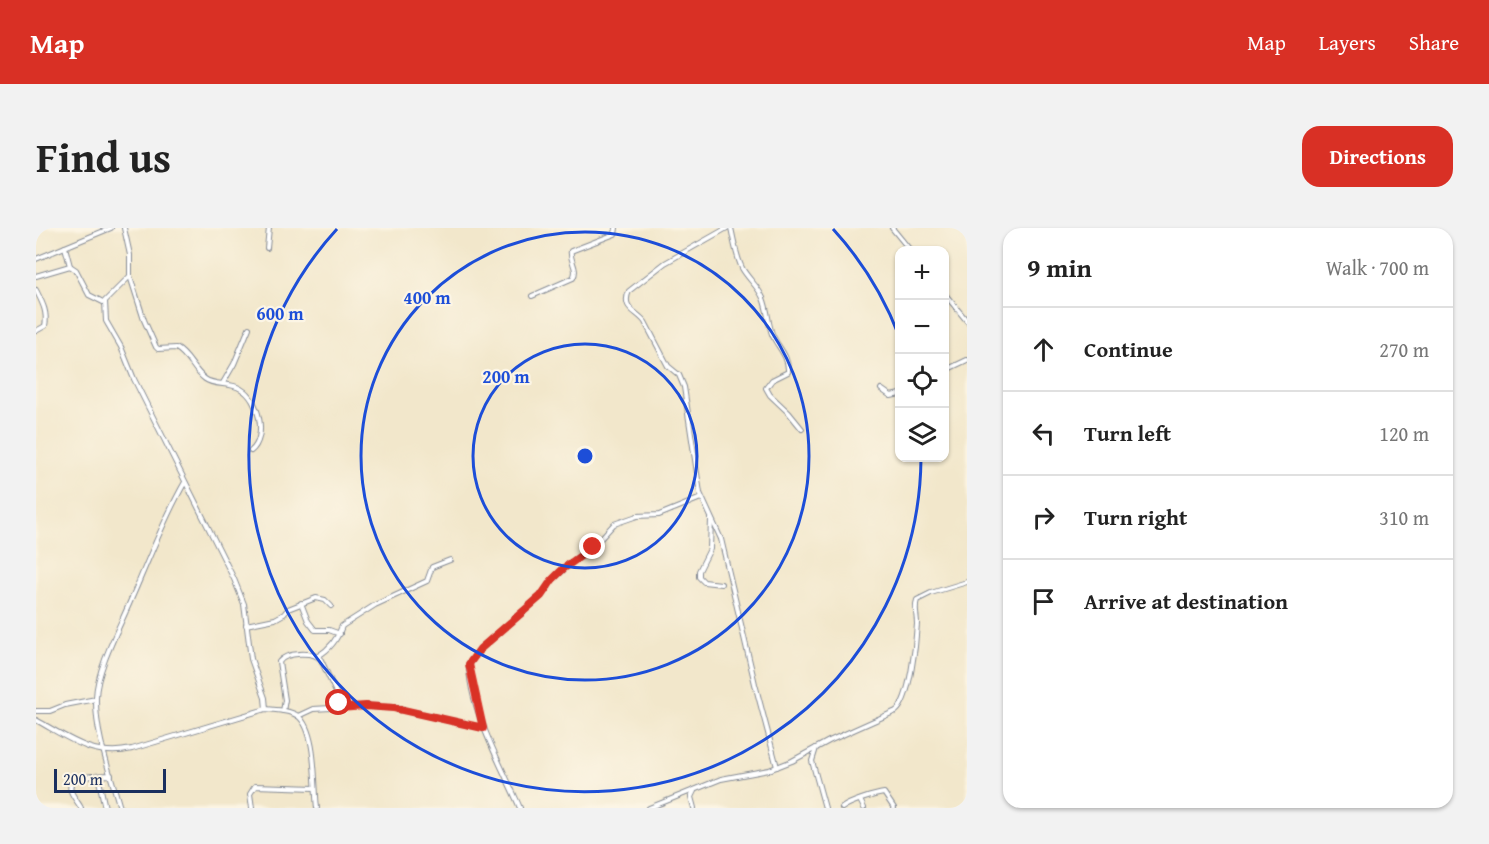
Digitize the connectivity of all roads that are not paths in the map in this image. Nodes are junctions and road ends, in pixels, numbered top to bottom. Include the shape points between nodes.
1 (111, 228) edge
2 (124, 228) edge
3 (269, 228) edge
4 (616, 228) edge
5 (729, 228) edge
6 (892, 228) edge
7 (907, 246) edge
8 (65, 247) junction
9 (267, 248) dead end
10 (36, 259) edge
11 (70, 266) junction
12 (36, 276) edge
13 (130, 276) junction
14 (36, 290) edge
15 (532, 296) dead end
16 (949, 297) edge
17 (105, 303) junction
18 (967, 321) edge
19 (249, 328) dead end
20 (36, 331) edge
21 (967, 360) edge
22 (949, 369) edge
23 (223, 383) junction
24 (881, 389) dead end
25 (895, 395) edge
26 (802, 429) dead end
27 (251, 451) dead end
28 (185, 481) junction
29 (701, 498) junction
30 (711, 518) junction
31 (450, 560) dead end
32 (967, 582) edge
33 (721, 584) dead end
34 (301, 603) junction
35 (331, 606) dead end
36 (246, 625) junction
37 (340, 634) junction
38 (318, 656) junction
39 (96, 699) junction
40 (339, 708) junction
41 (266, 709) junction
42 (36, 711) edge
43 (283, 711) junction
44 (298, 716) junction
45 (36, 720) edge
46 (483, 728) junction
47 (816, 748) junction
48 (105, 752) junction
49 (777, 767) junction
50 (111, 775) junction
51 (98, 776) junction
52 (315, 788) junction
53 (694, 790) junction
54 (860, 800) junction
55 (81, 808) edge
56 (105, 808) edge
57 (120, 808) edge
58 (252, 808) edge
59 (317, 808) edge
60 (520, 808) edge
61 (649, 808) edge
62 (694, 808) edge
63 (825, 808) edge
64 (842, 808) edge
65 (864, 808) edge
66 (894, 808) edge

1 - 8 street
2 - 13 street
3 - 9 street
4 - 15 street via 615,234 571,251 573,278
5 - 26 street via 739,261 764,300 772,334 788,365 788,372 766,388
5 - 29 street via 664,263 629,291 626,298 631,311 642,317 668,366 682,379
6 - 7 street
8 - 10 street
8 - 11 street
11 - 12 street
11 - 17 street via 89,295
13 - 17 street
13 - 23 street via 156,347 180,350 205,379
14 - 20 street via 46,318 45,326
16 - 18 street
17 - 28 street via 109,328 122,347
19 - 23 street
21 - 22 street
23 - 27 street via 246,392 258,416 261,433
24 - 25 street
28 - 36 street via 234,579 244,604
28 - 39 street via 119,627
29 - 30 street
29 - 46 street via 659,515 637,516 614,524 480,649 468,667
30 - 33 street via 710,549 699,577 704,582
30 - 49 street via 725,554
31 - 37 street via 432,567 427,581 375,605 342,626
32 - 47 street via 917,600 914,649 900,708
34 - 35 street via 320,598
34 - 36 street via 275,619
34 - 37 street via 315,630
36 - 41 street via 251,659
37 - 38 street
38 - 40 street via 339,699
38 - 43 street via 280,659
39 - 42 street
39 - 48 street
40 - 44 street via 313,709
40 - 46 street via 394,708
41 - 43 street
41 - 48 street via 132,749
43 - 44 street
44 - 52 street via 309,734
45 - 48 street via 87,747
46 - 60 street
47 - 49 street
47 - 63 street via 812,761
48 - 50 street
49 - 53 street via 721,779
50 - 51 street
50 - 57 street
51 - 55 street via 77,778 70,784
51 - 56 street
52 - 58 street via 255,786 250,794
52 - 59 street
53 - 61 street
53 - 62 street
54 - 64 street
54 - 65 street
54 - 66 street via 884,793

